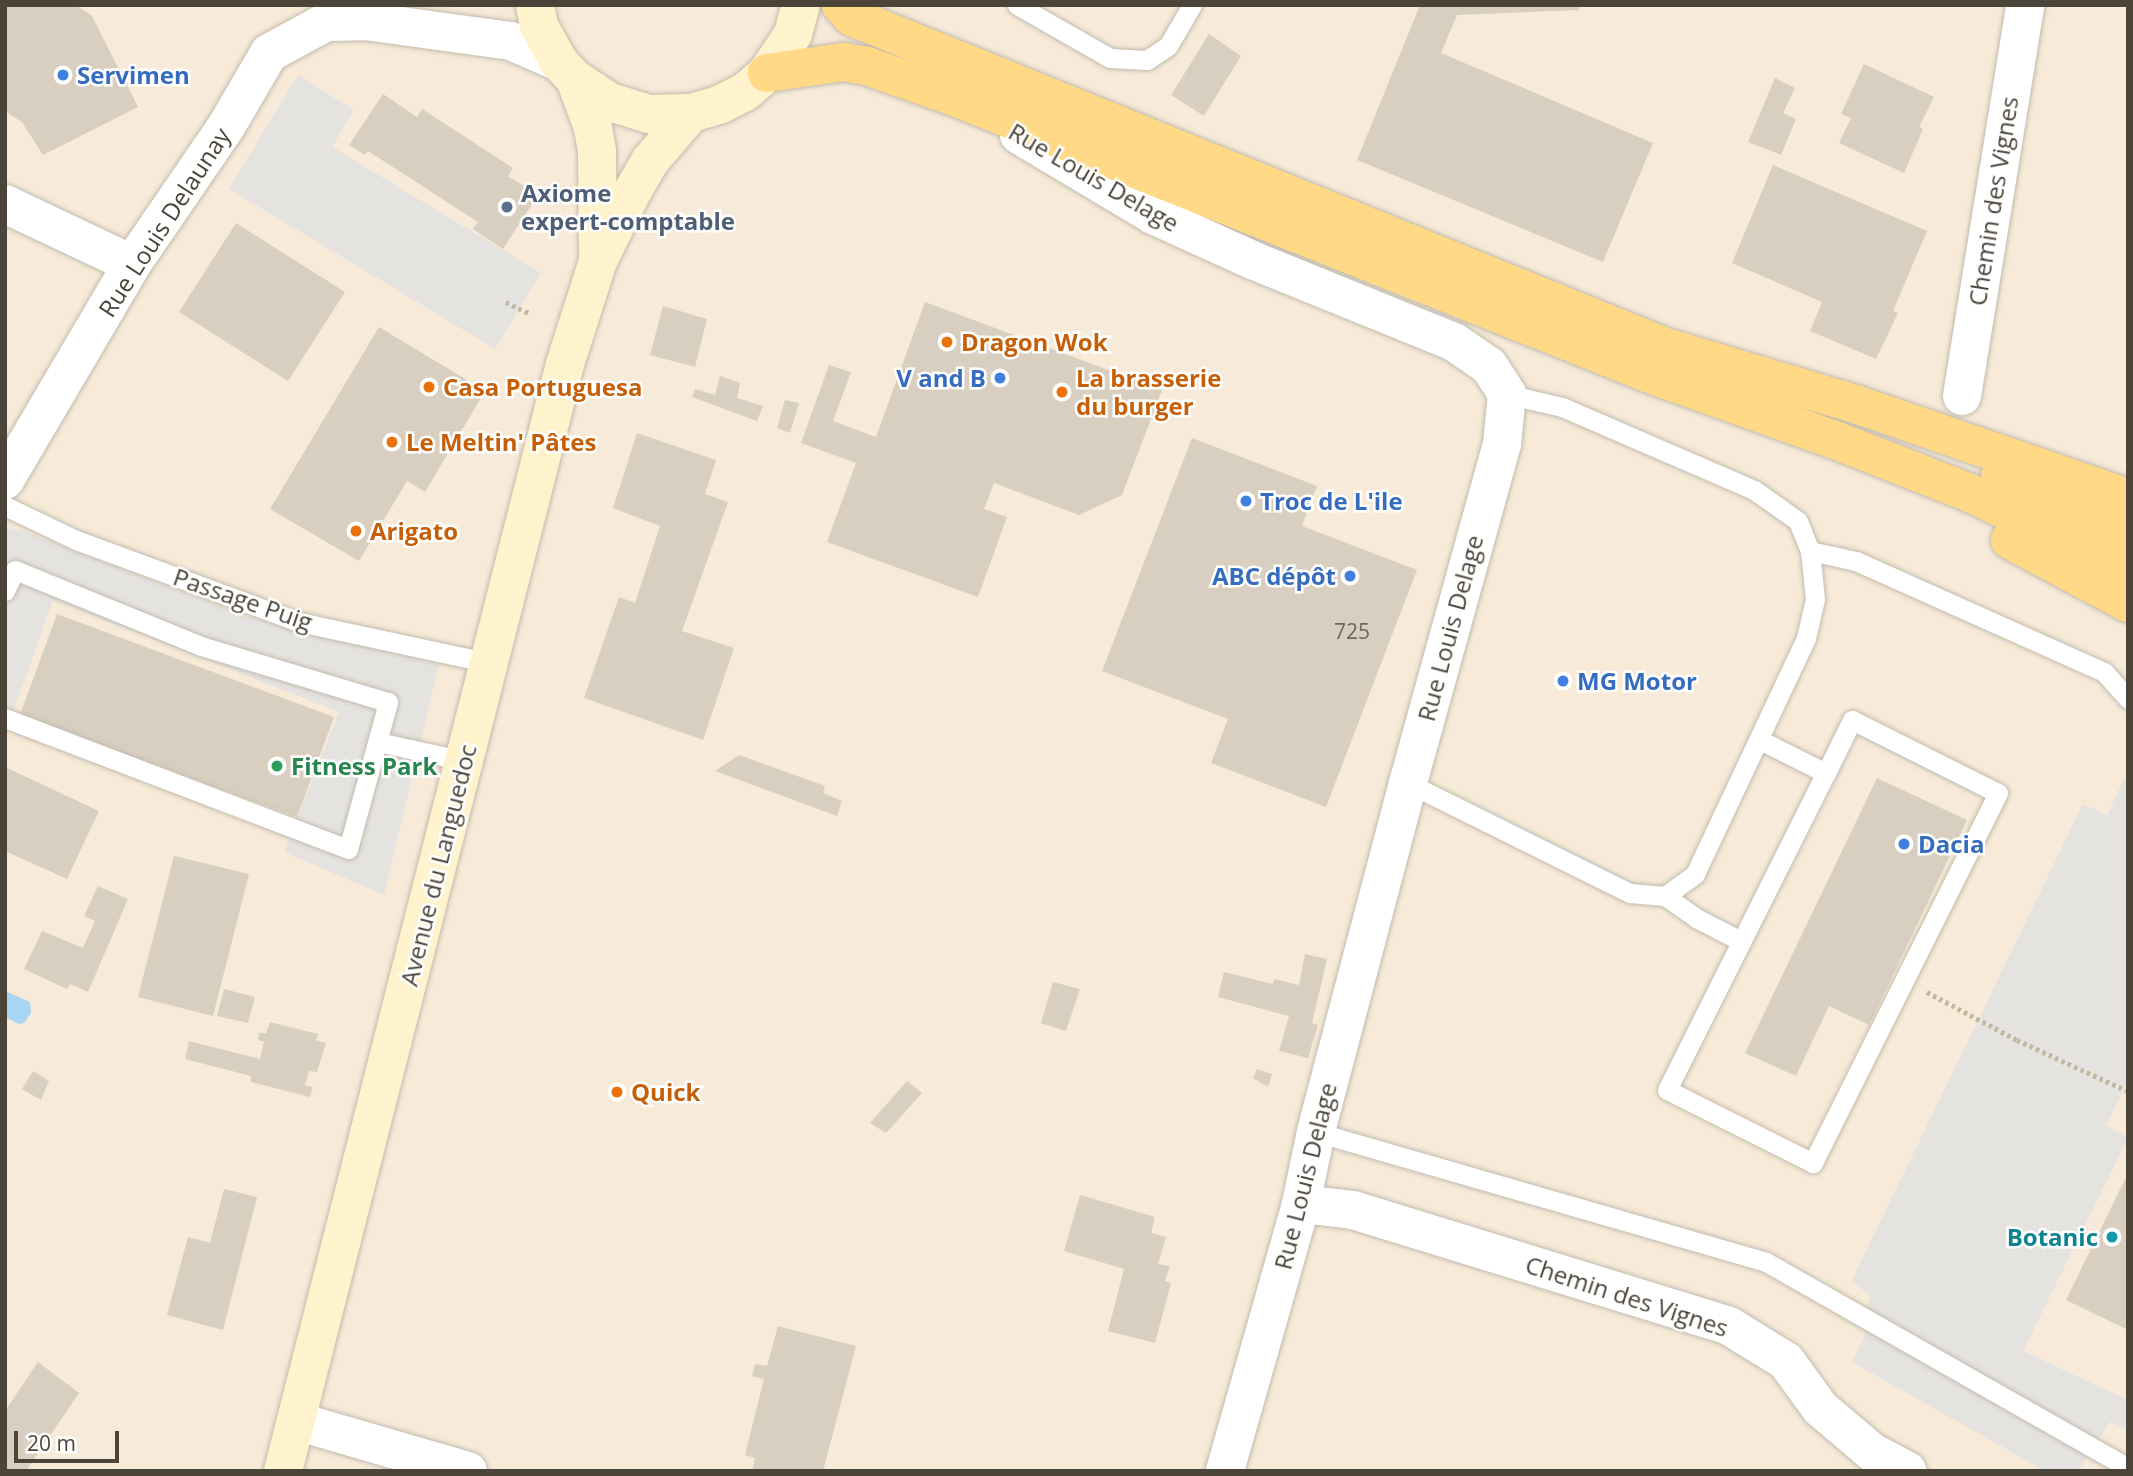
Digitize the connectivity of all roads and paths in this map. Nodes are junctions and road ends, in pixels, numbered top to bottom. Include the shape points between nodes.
1 (440, 5) edge
2 (535, 5) edge
3 (801, 5) edge
4 (841, 5) edge
5 (1017, 5) edge
6 (1192, 5) edge
7 (2025, 5) edge
8 (365, 21) junction
9 (567, 70) junction
10 (767, 73) junction
11 (957, 98) junction
12 (691, 113) junction
13 (5, 204) edge
14 (598, 261) junction
15 (132, 264) junction
16 (506, 302) dead end
17 (531, 314) dead end
18 (1507, 394) junction
19 (1962, 396) dead end
20 (1858, 405) junction
21 (1835, 440) junction
22 (5, 480) edge
23 (2128, 498) edge
24 (5, 506) edge
25 (2128, 538) edge
26 (1810, 551) junction
27 (2128, 569) edge
28 (6, 587) edge
29 (2128, 603) edge
30 (490, 663) junction
31 (2128, 699) edge
32 (5, 718) edge
33 (1760, 740) junction
34 (378, 742) junction
35 (465, 761) junction
36 (1826, 772) junction
37 (1408, 783) junction
38 (1665, 896) junction
39 (1741, 941) junction
40 (1904, 981) junction
41 (2128, 1091) edge
42 (1316, 1132) junction
43 (1301, 1204) junction
44 (296, 1421) junction
45 (2128, 1468) edge
46 (283, 1471) edge
47 (468, 1471) edge
48 (1225, 1471) edge
49 (1907, 1471) edge

1 - 8 street
2 - 9 main road, Avenue du Languedoc via 539,26
3 - 10 main road via 793,34
4 - 20 highway via 852,17 1665,347
5 - 6 lane via 1110,58 1147,60 1168,46
7 - 19 street, Chemin des Vignes
8 - 9 street via 511,40
8 - 15 street, Rue Louis Delaunay via 326,22 269,53 236,131
9 - 12 main road via 610,102 649,114
9 - 14 main road, Avenue du Languedoc via 593,128 597,151
10 - 11 highway via 843,62
10 - 12 main road via 719,106
11 - 18 street, Rue Louis Delage via 1153,215 1454,342 1489,366
11 - 21 highway via 1655,376
12 - 14 main road, Avenue du Languedoc via 650,161
13 - 15 street
14 - 30 main road, Avenue du Languedoc via 565,364
15 - 22 street, Rue Louis Delaunay
16 - 17 path
18 - 26 lane via 1562,407 1754,490 1798,521
18 - 37 street, Rue Louis Delage via 1502,444
20 - 23 highway
20 - 25 highway
21 - 27 highway via 1968,492
21 - 29 highway
24 - 30 lane, Passage Puig via 76,540 299,622
26 - 31 lane via 1856,561 2104,672
26 - 33 lane via 1815,599 1806,638
28 - 34 lane via 15,570 201,646 388,702
30 - 35 main road, Avenue du Languedoc
32 - 34 lane via 348,849
33 - 36 lane
33 - 38 lane via 1695,874
34 - 35 lane
35 - 44 main road, Avenue du Languedoc
36 - 39 lane
36 - 40 lane via 1852,720 1998,793
37 - 38 lane via 1630,893
37 - 42 street, Rue Louis Delage
38 - 39 lane
39 - 40 lane via 1667,1090 1813,1163
40 - 41 path
42 - 43 street, Rue Louis Delage
42 - 45 lane via 1766,1262
43 - 48 street, Rue Louis Delage
43 - 49 street, Chemin des Vignes via 1353,1210 1729,1326 1786,1361 1820,1408 1872,1452
44 - 46 main road, Avenue du Languedoc
44 - 47 street

